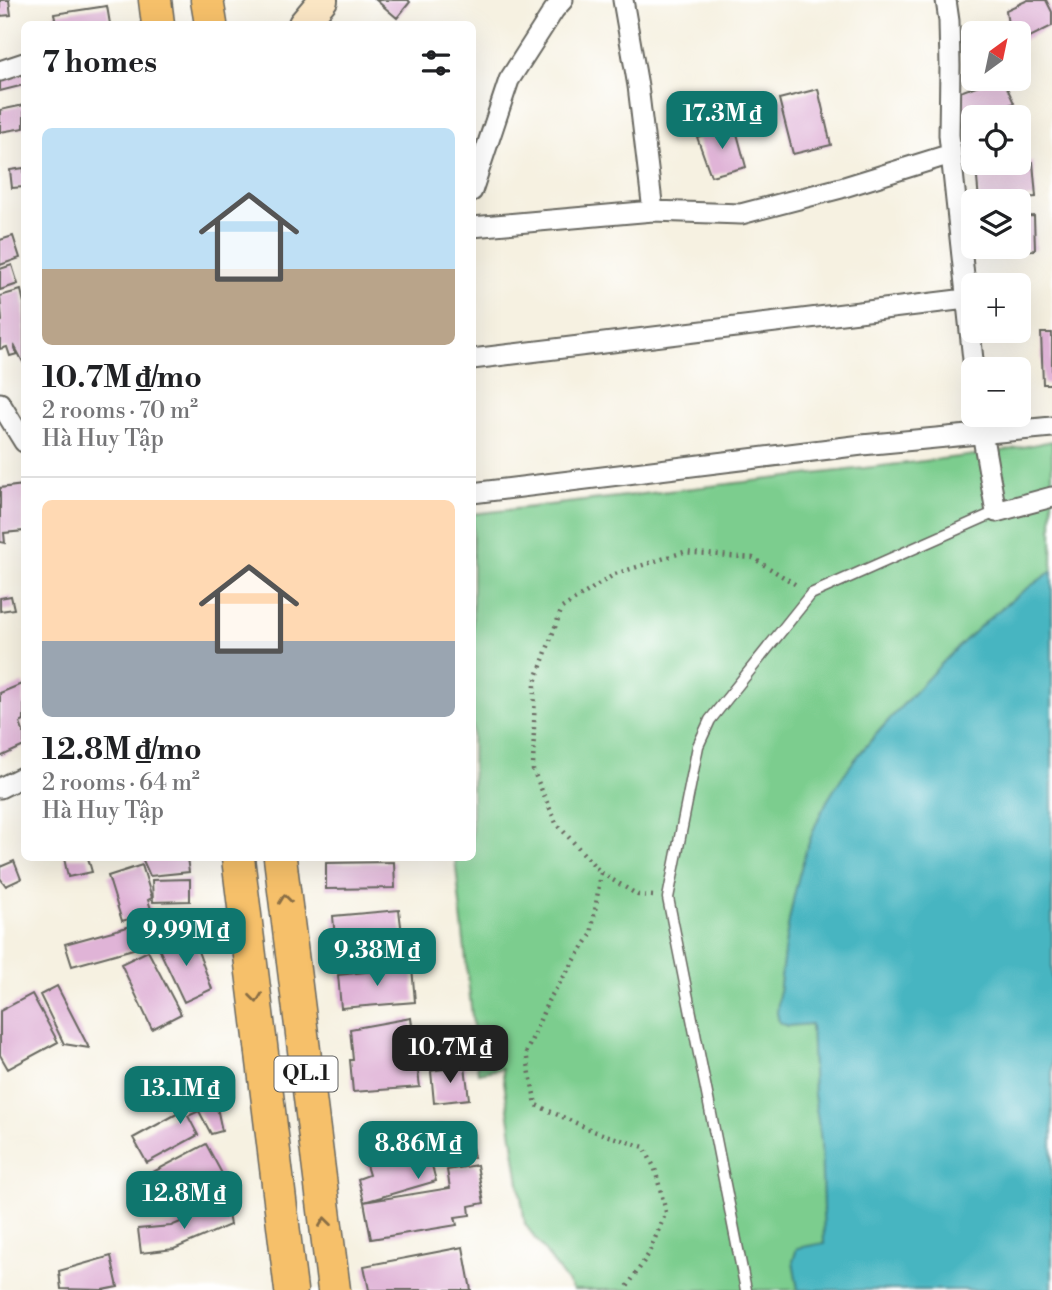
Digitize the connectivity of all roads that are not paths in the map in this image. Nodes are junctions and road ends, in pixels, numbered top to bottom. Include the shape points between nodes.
1 (207, 0) edge
2 (323, 0) edge
3 (563, 0) edge
4 (623, 0) edge
5 (946, 0) edge
6 (210, 21) edge
7 (306, 21) edge
8 (21, 64) edge
9 (0, 71) edge
10 (951, 154) junction
11 (476, 179) edge
12 (653, 211) junction
13 (476, 227) edge
14 (963, 273) edge
15 (961, 300) edge
16 (476, 359) edge
17 (0, 403) edge
18 (968, 427) edge
19 (980, 427) edge
20 (1028, 427) edge
21 (1052, 428) edge
22 (21, 437) edge
23 (476, 493) edge
24 (1052, 497) edge
25 (996, 512) junction
26 (21, 778) edge
27 (0, 788) edge
28 (238, 861) edge
29 (279, 861) edge
30 (291, 1290) edge
31 (334, 1290) edge
32 (746, 1290) edge

1 - 6 main road
2 - 7 street
3 - 11 street via 509,80
4 - 12 street
5 - 10 street
8 - 9 street
10 - 12 street via 740,214
10 - 14 street
12 - 13 street
15 - 16 street
17 - 22 street
18 - 23 street via 862,445
19 - 25 street
20 - 21 street
24 - 25 street
25 - 32 lane via 811,594 710,720 698,746 668,898
26 - 27 street
28 -> 30 main road, QL.1
31 -> 29 main road, QL.1

